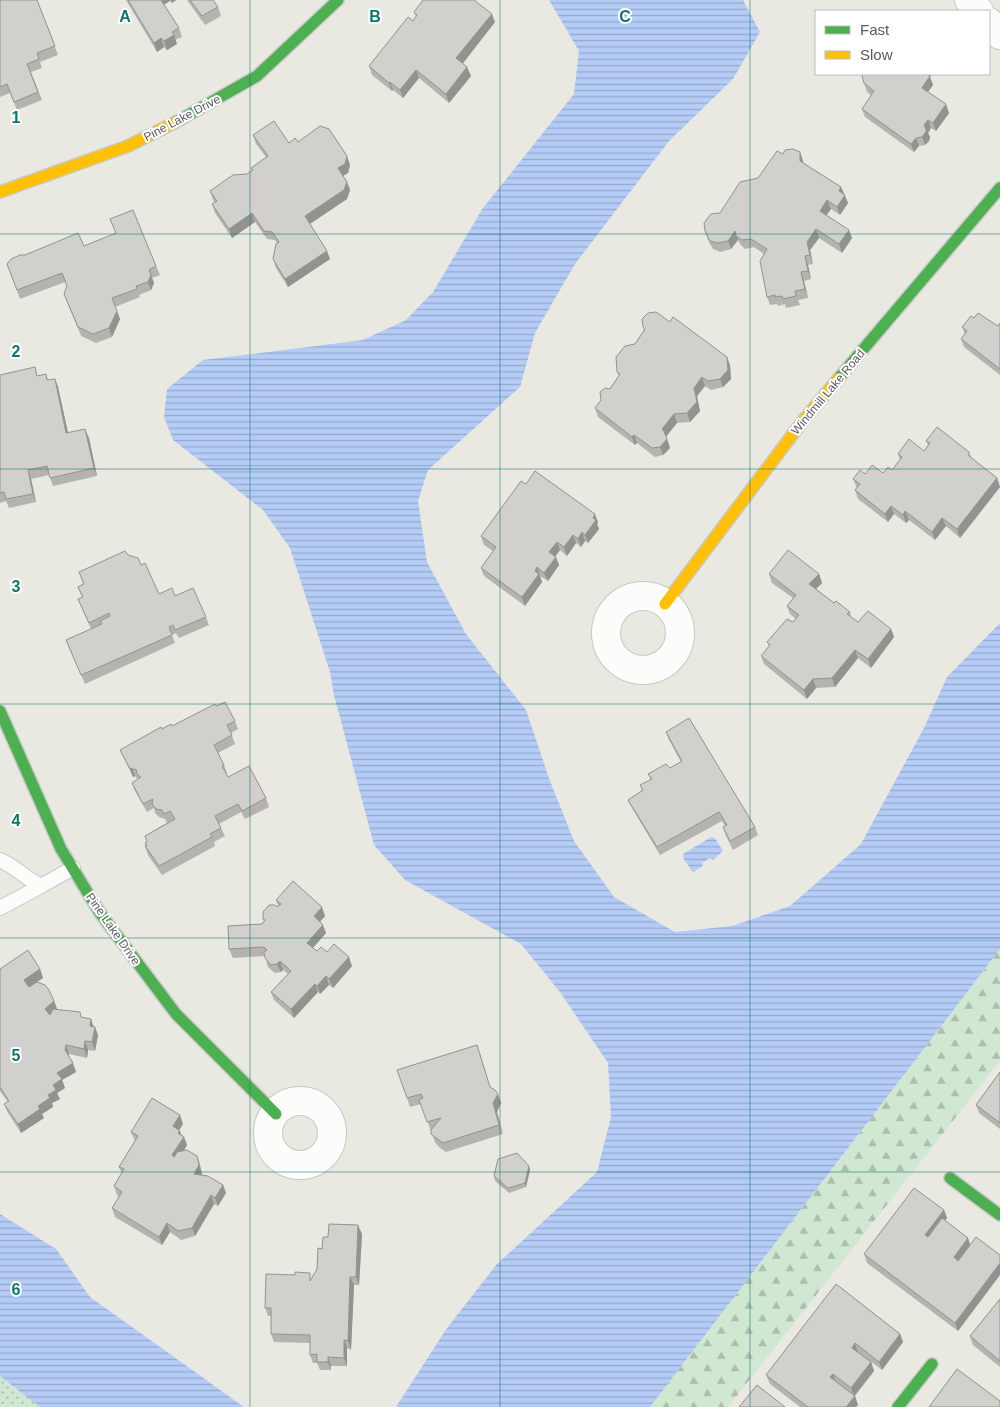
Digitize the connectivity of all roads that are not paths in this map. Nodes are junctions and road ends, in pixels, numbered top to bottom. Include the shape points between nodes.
1 (338, 0) edge
2 (969, 0) edge
3 (978, 10) edge
4 (990, 23) edge
5 (1000, 35) edge
6 (1000, 188) edge
7 (0, 192) edge
8 (666, 604) dead end
9 (0, 711) edge
10 (13, 740) junction
11 (0, 748) edge
12 (0, 860) edge
13 (73, 868) junction
14 (41, 886) junction
15 (0, 908) edge
16 (276, 1114) dead end
17 (950, 1178) dead end
18 (1000, 1216) edge
19 (932, 1364) dead end
20 (898, 1407) edge

1 - 7 street, Pine Lake Drive via 258,76 128,146
2 - 3 street
4 - 5 street
6 - 8 street, Windmill Lake Road via 802,422
9 - 10 street, Pine Lake Drive
10 - 11 lane
10 - 13 street, Pine Lake Drive via 61,849
12 - 14 lane
13 - 14 lane
13 - 16 street, Pine Lake Drive via 100,913 176,1014
14 - 15 lane
17 - 18 street
19 - 20 street

